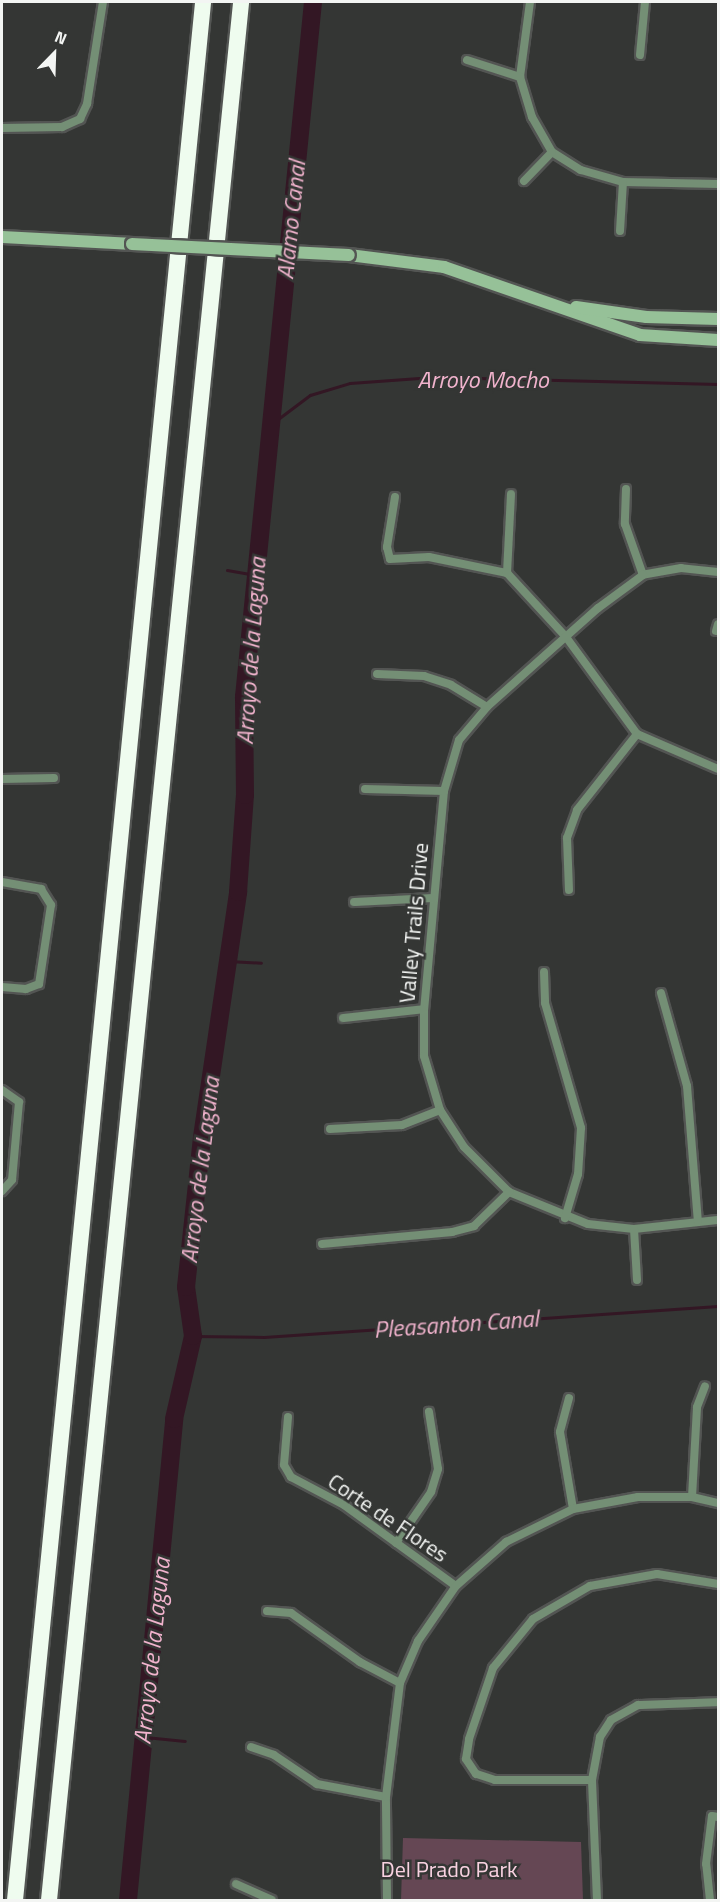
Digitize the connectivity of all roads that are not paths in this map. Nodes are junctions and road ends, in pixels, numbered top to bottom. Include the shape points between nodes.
1 (103, 2) edge
2 (202, 2) edge
3 (241, 2) edge
4 (530, 2) edge
5 (645, 2) edge
6 (640, 55) dead end
7 (467, 60) dead end
8 (520, 77) junction
9 (2, 128) edge
10 (552, 152) junction
11 (524, 181) dead end
12 (623, 182) junction
13 (718, 184) edge
14 (620, 231) dead end
15 (2, 237) edge
16 (554, 304) junction
17 (718, 319) edge
18 (718, 340) edge
19 (626, 489) dead end
20 (511, 494) dead end
21 (395, 497) dead end
22 (718, 572) edge
23 (507, 573) junction
24 (643, 575) junction
25 (566, 637) junction
26 (377, 674) dead end
27 (487, 707) junction
28 (637, 734) junction
29 (718, 769) edge
30 (54, 778) dead end
31 (2, 779) edge
32 (365, 789) dead end
33 (444, 791) junction
34 (2, 882) edge
35 (569, 890) dead end
36 (434, 898) junction
37 (354, 902) dead end
38 (544, 972) dead end
39 (2, 987) edge
40 (661, 993) dead end
41 (424, 1009) junction
42 (343, 1018) dead end
43 (2, 1090) edge
44 (440, 1110) junction
45 (330, 1129) dead end
46 (2, 1191) edge
47 (509, 1192) junction
48 (565, 1218) junction
49 (718, 1220) edge
50 (698, 1221) junction
51 (634, 1229) junction
52 (322, 1244) dead end
53 (637, 1280) dead end
54 (705, 1386) dead end
55 (569, 1398) dead end
56 (429, 1412) dead end
57 (288, 1417) dead end
58 (692, 1497) junction
59 (718, 1503) edge
60 (573, 1509) junction
61 (396, 1543) junction
62 (718, 1584) edge
63 (456, 1586) junction
64 (267, 1611) dead end
65 (400, 1683) junction
66 (718, 1702) edge
67 (251, 1746) dead end
68 (592, 1780) junction
69 (386, 1797) junction
70 (718, 1817) edge
71 (236, 1884) dead end
72 (15, 1900) edge
73 (49, 1900) edge
74 (272, 1900) edge
75 (387, 1900) edge
76 (597, 1900) edge
77 (711, 1900) edge

1 - 9 street via 87,104 80,119 62,127
2 - 72 highway
3 - 73 highway
4 - 8 street
5 - 6 street
7 - 8 street
8 - 10 street via 532,117
10 - 11 street
10 - 12 street via 581,170
12 - 13 street
12 - 14 street
15 - 16 main road, bridge via 349,255 444,267
16 - 17 main road via 646,317
16 - 18 main road via 640,335
19 - 24 street via 625,524
20 - 23 street
21 - 23 street via 387,547 390,559 429,557
22 - 24 street, Valley Trails Drive via 681,568
23 - 25 street
24 - 25 street, Valley Trails Drive
25 - 27 street, Valley Trails Drive
25 - 28 street
26 - 27 street via 433,679
27 - 33 street, Valley Trails Drive via 459,740
28 - 29 street
28 - 35 street via 577,810 567,838
30 - 31 street
32 - 33 street
33 - 36 street, Valley Trails Drive
34 - 39 street via 42,889 51,905 39,984 26,989
36 - 37 street
36 - 41 street, Valley Trails Drive
38 - 48 street via 544,1004 581,1128 578,1174
40 - 50 street via 687,1086
41 - 42 street
41 - 44 street, Valley Trails Drive via 424,1056
43 - 46 street via 19,1102 12,1180
44 - 45 street via 402,1125
44 - 47 street, Valley Trails Drive via 464,1148
47 - 48 street, Valley Trails Drive
47 - 52 street via 474,1226 452,1232
48 - 51 street, Valley Trails Drive
49 - 50 street, Valley Trails Drive
50 - 51 street, Valley Trails Drive
51 - 53 street
54 - 58 street via 697,1407
55 - 60 street via 560,1432
56 - 61 street via 438,1469 431,1492
57 - 61 street, Corte de Flores via 284,1465 291,1477 344,1505
58 - 59 street
58 - 60 street via 638,1497
60 - 63 street via 506,1542
61 - 63 street, Corte de Flores
62 - 68 street via 657,1574 590,1586 533,1619 493,1668 477,1706 466,1759 476,1774 495,1780
63 - 65 street via 429,1621
64 - 65 street via 291,1613 360,1662
65 - 69 street
66 - 68 street via 638,1705 624,1711 600,1737
67 - 69 street via 274,1755 317,1784
68 - 76 street
69 - 75 street
70 - 77 street via 712,1816 706,1864
71 - 74 street

